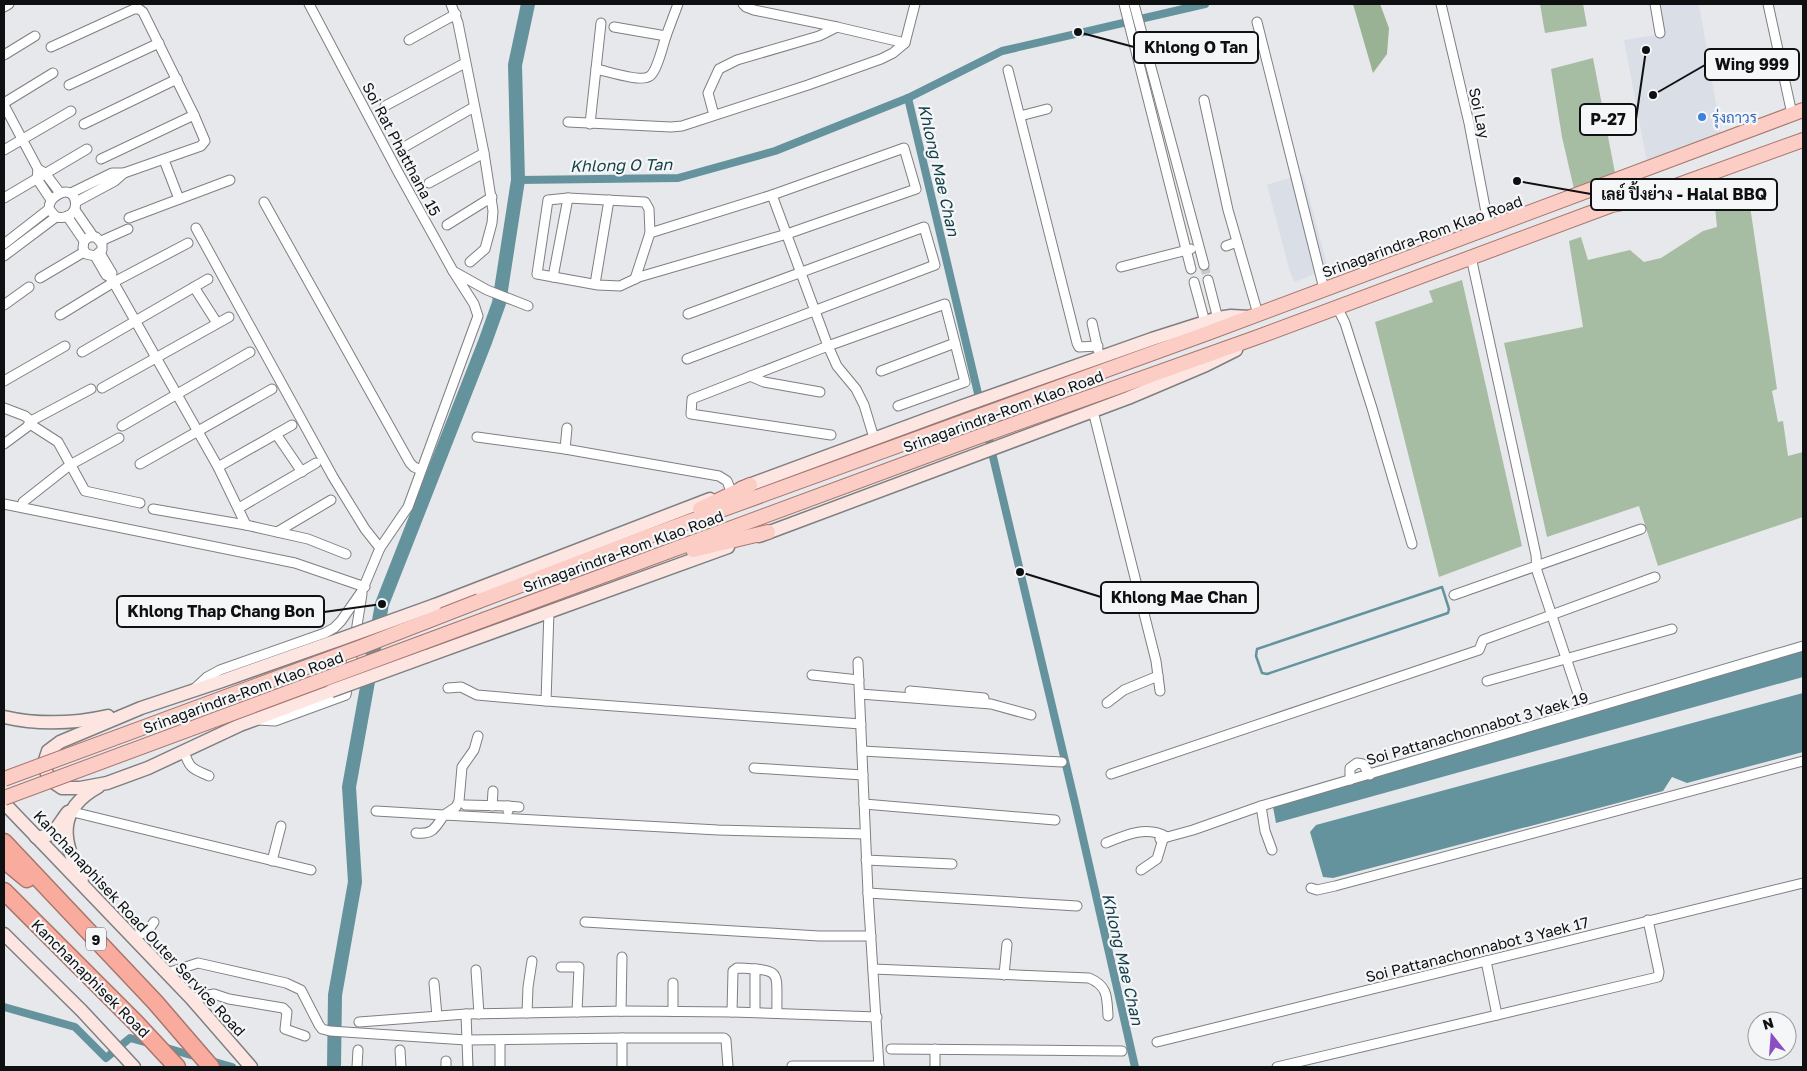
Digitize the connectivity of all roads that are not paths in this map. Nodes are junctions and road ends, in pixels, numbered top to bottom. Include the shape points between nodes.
1 (9, 4) edge
2 (310, 4) edge
3 (451, 4) edge
4 (678, 4) edge
5 (743, 4) edge
6 (915, 4) edge
7 (1124, 4) edge
8 (1134, 4) edge
9 (1442, 4) edge
10 (1655, 4) edge
11 (1768, 4) edge
12 (4, 7) edge
13 (456, 14) junction
14 (1256, 22) dead end
15 (601, 23) dead end
16 (614, 27) dead end
17 (836, 27) junction
18 (1660, 33) dead end
19 (35, 36) dead end
20 (666, 36) junction
21 (409, 40) dead end
22 (159, 43) junction
23 (905, 44) junction
24 (51, 47) dead end
25 (4, 55) edge
26 (465, 63) junction
27 (596, 69) junction
28 (1008, 70) dead end
29 (53, 74) dead end
30 (177, 79) junction
31 (68, 85) dead end
32 (1204, 100) dead end
33 (4, 104) edge
34 (385, 106) dead end
35 (474, 107) junction
36 (1047, 108) dead end
37 (71, 111) dead end
38 (1798, 112) edge
39 (714, 114) junction
40 (194, 115) junction
41 (1020, 116) junction
42 (568, 122) dead end
43 (84, 124) dead end
44 (590, 124) junction
45 (22, 139) junction
46 (1803, 140) edge
47 (406, 146) dead end
48 (87, 149) dead end
49 (4, 150) edge
50 (484, 153) junction
51 (101, 159) dead end
52 (164, 160) junction
53 (124, 173) junction
54 (40, 174) junction
55 (230, 180) dead end
56 (429, 183) dead end
57 (60, 193) junction
58 (70, 193) junction
59 (772, 195) junction
60 (492, 197) junction
61 (4, 198) edge
62 (568, 198) junction
63 (180, 199) junction
64 (609, 200) junction
65 (264, 202) dead end
66 (75, 206) junction
67 (52, 209) junction
68 (67, 216) junction
69 (129, 218) dead end
70 (447, 224) dead end
71 (196, 228) dead end
72 (1489, 228) junction
73 (128, 229) dead end
74 (650, 233) junction
75 (787, 234) junction
76 (97, 239) junction
77 (84, 242) junction
78 (188, 242) dead end
79 (1238, 242) junction
80 (4, 244) edge
81 (1199, 246) junction
82 (1226, 246) dead end
83 (1186, 250) junction
84 (84, 252) junction
85 (98, 255) junction
86 (4, 256) edge
87 (1471, 257) junction
88 (470, 262) dead end
89 (1204, 265) tunnel mouth
90 (1122, 267) dead end
91 (1191, 269) dead end
92 (453, 272) junction
93 (801, 273) junction
94 (553, 277) junction
95 (40, 278) dead end
96 (208, 279) dead end
97 (635, 279) junction
98 (113, 280) junction
99 (1208, 280) tunnel mouth
100 (1194, 282) dead end
101 (595, 284) junction
102 (29, 287) dead end
103 (194, 287) junction
104 (1324, 289) junction
105 (4, 305) edge
106 (528, 306) dead end
107 (1337, 307) junction
108 (815, 310) junction
109 (688, 314) dead end
110 (60, 315) dead end
111 (1254, 316) junction
112 (229, 317) dead end
113 (135, 321) junction
114 (217, 323) junction
115 (1092, 323) dead end
116 (1213, 326) junction
117 (1255, 338) junction
118 (955, 343) junction
119 (65, 346) dead end
120 (828, 346) junction
121 (1099, 351) junction
122 (82, 352) dead end
123 (250, 352) dead end
124 (156, 357) junction
125 (687, 359) dead end
126 (881, 371) dead end
127 (750, 376) junction
128 (4, 380) edge
129 (102, 388) dead end
130 (91, 389) dead end
131 (272, 389) dead end
132 (820, 392) dead end
133 (177, 394) junction
134 (898, 406) dead end
135 (4, 408) edge
136 (1093, 411) junction
137 (30, 422) junction
138 (292, 425) dead end
139 (122, 426) dead end
140 (566, 428) dead end
141 (198, 431) junction
142 (276, 434) junction
143 (831, 435) dead end
144 (477, 437) dead end
145 (119, 438) dead end
146 (874, 438) junction
147 (4, 444) edge
148 (565, 449) junction
149 (140, 464) dead end
150 (316, 464) dead end
151 (70, 465) junction
152 (218, 467) junction
153 (421, 470) junction
154 (302, 472) junction
155 (750, 485) junction
156 (731, 491) junction
157 (331, 500) dead end
158 (23, 502) dead end
159 (140, 503) dead end
160 (4, 504) edge
161 (153, 508) dead end
162 (239, 508) junction
163 (246, 525) junction
164 (1642, 529) dead end
165 (277, 532) junction
166 (768, 532) junction
167 (644, 538) junction
168 (1412, 544) dead end
169 (380, 548) junction
170 (346, 554) dead end
171 (638, 562) junction
172 (1537, 566) junction
173 (1655, 577) dead end
174 (363, 589) junction
175 (1454, 595) dead end
176 (549, 611) junction
177 (1552, 614) junction
178 (1672, 629) dead end
179 (1803, 646) edge
180 (1566, 658) junction
181 (858, 662) dead end
182 (812, 675) dead end
183 (221, 676) junction
184 (1158, 676) junction
185 (859, 680) junction
186 (1487, 681) dead end
187 (448, 688) dead end
188 (910, 691) dead end
189 (1160, 691) dead end
190 (860, 694) junction
191 (921, 696) junction
192 (1579, 696) dead end
193 (984, 698) dead end
194 (546, 701) junction
195 (1107, 703) dead end
196 (141, 708) junction
197 (1031, 715) dead end
198 (4, 717) edge
199 (253, 720) junction
200 (861, 724) junction
201 (478, 736) dead end
202 (184, 751) junction
203 (862, 751) junction
204 (1803, 761) edge
205 (1062, 762) dead end
206 (754, 768) dead end
207 (1111, 774) dead end
208 (863, 775) junction
209 (1370, 775) junction
210 (209, 776) dead end
211 (4, 779) edge
212 (1350, 780) junction
213 (107, 783) junction
214 (493, 791) dead end
215 (4, 798) edge
216 (81, 800) junction
217 (4, 803) edge
218 (864, 804) junction
219 (465, 805) dead end
220 (492, 806) junction
221 (508, 806) junction
222 (1261, 806) junction
223 (519, 807) dead end
224 (376, 811) dead end
225 (73, 812) junction
226 (444, 816) junction
227 (508, 819) junction
228 (1055, 820) dead end
229 (281, 826) dead end
230 (416, 833) dead end
231 (865, 834) junction
232 (36, 837) junction
233 (1163, 838) junction
234 (4, 842) edge
235 (1106, 843) dead end
236 (1272, 850) dead end
237 (4, 860) edge
238 (866, 860) junction
239 (272, 861) junction
240 (952, 864) dead end
241 (311, 870) dead end
242 (1141, 870) dead end
243 (1803, 883) edge
244 (1311, 888) dead end
245 (4, 891) edge
246 (88, 891) junction
247 (868, 892) junction
248 (1077, 906) dead end
249 (1648, 920) junction
250 (154, 922) dead end
251 (584, 922) dead end
252 (84, 926) junction
253 (4, 934) edge
254 (871, 936) junction
255 (132, 937) junction
256 (9, 944) edge
257 (1007, 944) dead end
258 (622, 957) dead end
259 (532, 961) dead end
260 (1486, 961) junction
261 (561, 967) dead end
262 (755, 968) junction
263 (873, 969) junction
264 (476, 970) dead end
265 (166, 973) junction
266 (1004, 974) junction
267 (673, 983) dead end
268 (434, 984) dead end
269 (190, 998) junction
270 (621, 1011) junction
271 (674, 1011) junction
272 (576, 1012) junction
273 (732, 1012) junction
274 (755, 1012) junction
275 (528, 1013) junction
276 (777, 1013) junction
277 (466, 1014) junction
278 (479, 1014) junction
279 (1497, 1015) junction
280 (437, 1016) junction
281 (1108, 1016) dead end
282 (877, 1017) junction
283 (359, 1022) dead end
284 (305, 1036) dead end
285 (622, 1038) junction
286 (466, 1040) junction
287 (500, 1041) junction
288 (1157, 1042) dead end
289 (891, 1048) dead end
290 (935, 1049) junction
291 (358, 1050) dead end
292 (400, 1050) dead end
293 (1122, 1051) dead end
294 (131, 1063) edge
295 (792, 1066) dead end
296 (177, 1067) edge
297 (211, 1067) edge
298 (251, 1067) edge
299 (357, 1067) edge
300 (401, 1067) edge
301 (468, 1067) edge
302 (500, 1067) edge
303 (622, 1067) edge
304 (728, 1067) edge
305 (879, 1067) edge
306 (935, 1067) edge
307 (1276, 1067) edge

1 - 12 street
2 - 92 street, Soi Rat Phatthana 15
3 - 13 street
4 - 20 street
5 - 17 street via 754,10
6 - 23 street
7 - 83 street
8 - 81 street
9 - 72 street, Soi Lay
10 - 18 street
11 - 38 street
13 - 21 street
13 - 26 street
14 - 104 street
15 - 27 street
16 - 20 street
17 - 23 street
17 - 39 street via 819,36 724,65 708,93
19 - 25 street
20 - 27 street via 650,76 633,78
22 - 24 street via 143,12 134,9
22 - 30 street
22 - 31 street
23 - 39 street via 881,59
26 - 34 street
26 - 35 street
27 - 44 street
28 - 41 street
29 - 33 street
30 - 40 street
30 - 43 street
32 - 79 street
33 - 45 street
35 - 47 street
35 - 50 street
36 - 41 street
37 - 45 street
38 - 72 main road, Srinagarindra-Rom Klao Road
39 - 44 street via 671,128
40 - 51 street
40 - 52 street via 204,142
41 - 121 street via 1077,344
42 - 44 street
45 - 49 street
45 - 54 street
46 - 87 main road, Srinagarindra-Rom Klao Road
48 - 54 street
50 - 56 street
50 - 60 street
52 - 53 street
52 - 63 street
53 - 58 street via 112,173
53 - 66 street
54 - 57 street
54 - 61 street
54 - 67 street
55 - 63 street
57 - 58 street
57 - 67 street
58 - 66 street
59 - 74 street
59 - 75 street
59 - 75 street via 904,148 916,189
60 - 70 street
60 - 88 street via 488,241 485,249
62 - 64 street
62 - 94 street
62 - 94 street via 548,200 537,274
63 - 69 street
64 - 74 street via 648,204
64 - 101 street
65 - 153 street via 410,463
66 - 68 street
66 - 76 street
67 - 68 street
67 - 80 street
67 - 86 street
68 - 77 street
71 - 169 street via 334,477
72 - 104 main road, Srinagarindra-Rom Klao Road
73 - 76 street
74 - 97 street
75 - 93 street
75 - 97 street
76 - 77 street
76 - 85 street via 103,247
77 - 84 street
78 - 98 street
79 - 82 street
79 - 111 street
81 - 83 street
81 - 89 street
83 - 90 street
83 - 91 street
84 - 85 street via 89,256
84 - 95 street
85 - 98 street via 112,273
87 - 107 main road, Srinagarindra-Rom Klao Road
87 - 172 street
92 - 106 street
92 - 153 street, Soi Rat Phatthana 15 via 478,316
93 - 108 street
93 - 108 street via 924,227 935,265
93 - 109 street
94 - 101 street
96 - 103 street
97 - 101 street via 620,286
98 - 110 street
98 - 113 street
99 - 116 street
100 - 116 street
102 - 105 street
103 - 113 street
103 - 114 street
104 - 111 main road, Srinagarindra-Rom Klao Road
107 - 117 main road, Srinagarindra-Rom Klao Road
107 - 168 street via 1372,408
108 - 120 street
108 - 125 street
111 - 116 main road, Srinagarindra-Rom Klao Road
112 - 114 street
113 - 122 street
113 - 124 street
114 - 124 street
115 - 121 street
116 - 121 main road, Srinagarindra-Rom Klao Road
116 - 167 main road, Srinagarindra-Rom Klao Road via 1002,408
117 - 136 main road, Srinagarindra-Rom Klao Road via 1206,365
117 - 171 main road, Srinagarindra-Rom Klao Road
118 - 120 street via 945,304
118 - 126 street
118 - 134 street via 966,382
119 - 128 street
120 - 127 street
120 - 146 street via 837,366 864,404
121 - 146 main road, Srinagarindra-Rom Klao Road via 998,394
123 - 133 street
124 - 129 street
124 - 133 street
127 - 132 street via 764,382
127 - 143 street via 692,399 691,414
130 - 137 street
131 - 141 street
133 - 139 street
133 - 141 street
135 - 137 street via 25,416
136 - 166 main road, Srinagarindra-Rom Klao Road
136 - 184 street
137 - 147 street
137 - 151 street via 58,442
138 - 142 street
140 - 148 street
141 - 149 street
141 - 152 street
142 - 152 street
142 - 154 street
144 - 148 street
145 - 151 street
146 - 155 main road, Srinagarindra-Rom Klao Road
148 - 156 street via 719,476 727,481
150 - 154 street
151 - 158 street
151 - 159 street via 85,491
152 - 162 street
153 - 169 street, Soi Rat Phatthana 15 via 408,507
154 - 162 street
155 - 156 main road, Srinagarindra-Rom Klao Road
155 - 167 main road
156 - 183 main road, Srinagarindra-Rom Klao Road, bridge via 338,640
157 - 165 street
160 - 174 street via 295,562
161 - 163 street
162 - 163 street
163 - 165 street
164 - 172 street
165 - 170 street via 308,539
166 - 171 main road
166 - 176 main road, Srinagarindra-Rom Klao Road
167 - 211 main road, Srinagarindra-Rom Klao Road, bridge
169 - 174 street, Soi Rat Phatthana 15
171 - 215 main road, Srinagarindra-Rom Klao Road, bridge
172 - 175 street
172 - 177 street
173 - 177 street
174 - 183 street via 340,621 325,634
174 - 199 street via 346,695 275,721
176 - 194 street
176 - 199 main road, Srinagarindra-Rom Klao Road, bridge
177 - 180 street
177 - 207 street via 1483,640 1479,650
178 - 180 street
179 - 209 street, Soi Pattanachonnabot 3 Yaek 19
180 - 186 street
180 - 192 street
181 - 185 street
182 - 185 street
183 - 196 main road, Srinagarindra-Rom Klao Road via 190,693
184 - 189 street
184 - 195 street via 1124,690
185 - 190 street
187 - 194 street via 461,687 477,695
188 - 191 street
190 - 191 street
190 - 200 street
191 - 193 street
191 - 197 street via 991,704
194 - 200 street
196 - 198 main road via 96,719 60,723
196 - 213 main road via 60,742 45,756 47,775 56,785 71,788
199 - 202 main road, Srinagarindra-Rom Klao Road
200 - 203 street
201 - 226 street via 474,750 462,767 459,802
202 - 210 street via 189,766
202 - 213 main road, Srinagarindra-Rom Klao Road
203 - 205 street
203 - 208 street
204 - 244 street via 1335,886
206 - 208 street
208 - 218 street
209 - 212 street, Soi Pattanachonnabot 3 Yaek 19
209 - 212 street via 1363,764 1357,763 1350,768
212 - 222 street, Soi Pattanachonnabot 3 Yaek 19
213 - 216 main road
214 - 220 street
216 - 225 main road
216 - 232 main road via 52,834
217 - 232 main road, Kanchanaphisek Road Outer Service Road
218 - 228 street
218 - 231 street
219 - 220 street
220 - 221 street
221 - 223 street
221 - 227 street
222 - 233 street, Soi Pattanachonnabot 3 Yaek 19
222 - 236 street
224 - 226 street
225 - 239 street
225 - 246 main road via 67,824 67,842
226 - 227 street
226 - 230 street via 432,832
227 - 231 street
229 - 239 street
231 - 238 street
232 - 246 main road, Kanchanaphisek Road Outer Service Road
233 - 235 street via 1159,832 1135,832
233 - 242 street via 1157,859
234 - 252 highway, Kanchanaphisek Road / 9
237 - 252 highway, Kanchanaphisek Road / 9
238 - 240 street
238 - 247 street
239 - 241 street
243 - 249 street, Soi Pattanachonnabot 3 Yaek 17
245 - 296 highway, Kanchanaphisek Road / 9
246 - 255 main road, Kanchanaphisek Road Outer Service Road
247 - 248 street
247 - 254 street
249 - 260 street, Soi Pattanachonnabot 3 Yaek 17
249 - 279 street via 1658,977
250 - 255 street via 147,932
251 - 254 street
252 - 297 highway, Kanchanaphisek Road / 9
253 - 256 main road
254 - 263 street
255 - 265 main road, Kanchanaphisek Road Outer Service Road
256 - 294 main road via 82,1011
257 - 266 street
258 - 270 street
259 - 275 street
260 - 279 street
260 - 288 street, Soi Pattanachonnabot 3 Yaek 17
261 - 272 street via 579,967
262 - 273 street via 733,971
262 - 274 street
262 - 276 street via 769,970 776,977
263 - 266 street
263 - 282 street
264 - 278 street
265 - 269 main road, Kanchanaphisek Road Outer Service Road
265 - 286 street via 198,963 286,983 301,990 319,1025 330,1031
266 - 281 street via 1089,978 1104,989
267 - 271 street
268 - 280 street
269 - 284 street via 214,994 283,1008 287,1012 285,1030
269 - 298 main road, Kanchanaphisek Road Outer Service Road
270 - 271 street
270 - 272 street
271 - 273 street
272 - 275 street
273 - 274 street
274 - 276 street
275 - 278 street
276 - 282 street
277 - 278 street
277 - 280 street
277 - 286 street
279 - 307 street
280 - 283 street
282 - 305 street
285 - 287 street
285 - 303 street
285 - 304 street via 724,1038
286 - 287 street
286 - 301 street
287 - 302 street
289 - 290 street
290 - 293 street
290 - 306 street
291 - 299 street
292 - 300 street
295 - 305 street

